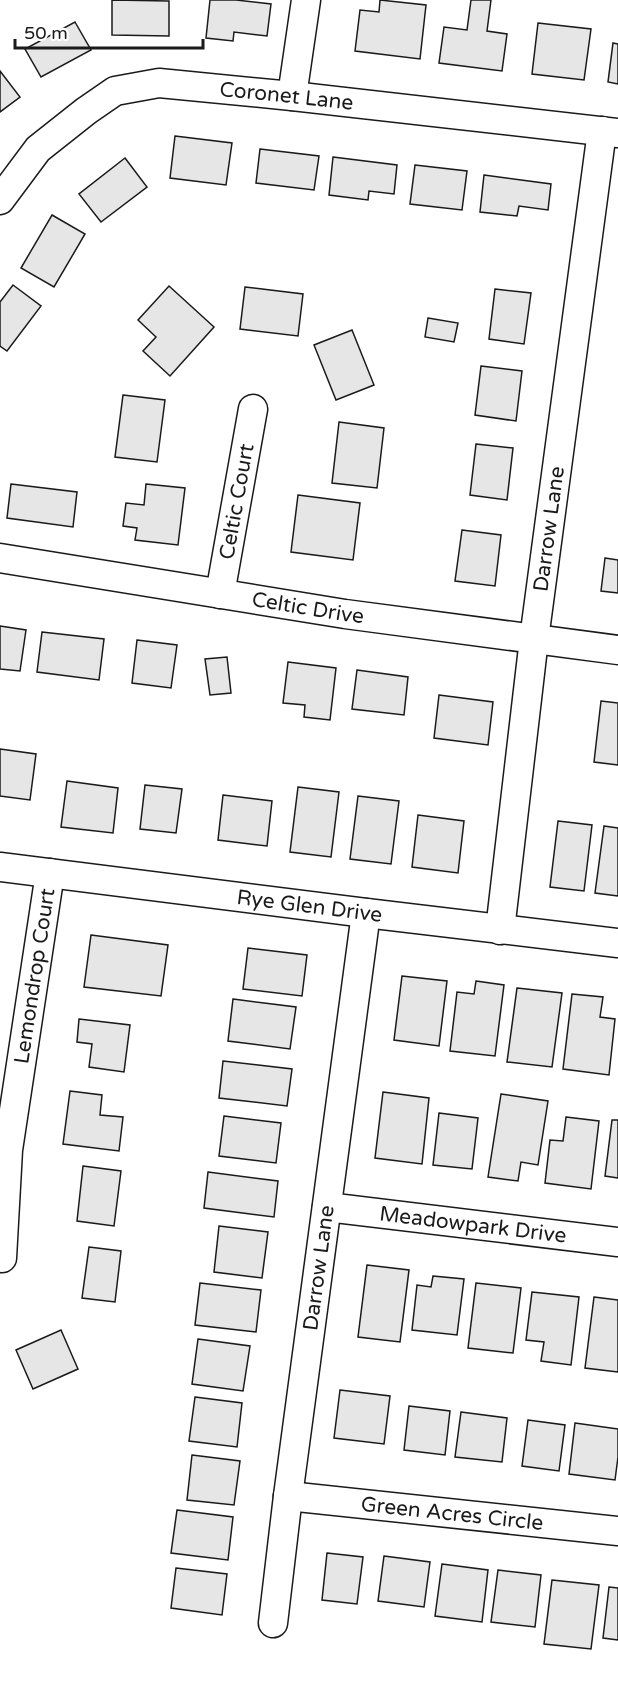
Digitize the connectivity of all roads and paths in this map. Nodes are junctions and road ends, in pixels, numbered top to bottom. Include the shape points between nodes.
1 (306, 0) edge
2 (292, 96) junction
3 (610, 132) edge
4 (0, 200) edge
5 (253, 409) dead end
6 (0, 558) edge
7 (220, 594) junction
8 (534, 639) junction
9 (618, 650) edge
10 (0, 867) edge
11 (50, 873) junction
12 (366, 913) junction
13 (500, 930) junction
14 (618, 943) edge
15 (4, 1150) edge
16 (327, 1207) junction
17 (618, 1242) edge
18 (2, 1258) dead end
19 (288, 1496) junction
20 (618, 1531) edge
21 (273, 1623) dead end

1 - 2 street
2 - 3 street, Coronet Lane
2 - 4 street, Coronet Lane via 159,83 115,92 38,149
3 - 8 street, Darrow Lane
5 - 7 street, Celtic Court
6 - 7 street, Celtic Drive
7 - 8 street, Celtic Drive
8 - 9 street, Celtic Drive
8 - 13 street, Darrow Lane
10 - 11 street, Rye Glen Drive
11 - 12 street, Rye Glen Drive
11 - 15 street, Lemondrop Court
12 - 13 street, Rye Glen Drive
12 - 16 street, Darrow Lane
13 - 14 street, Rye Glen Drive
15 - 18 street, Lemondrop Court
16 - 17 street, Meadowpark Drive
16 - 19 street, Darrow Lane
19 - 20 street, Green Acres Circle
19 - 21 street, Darrow Lane

